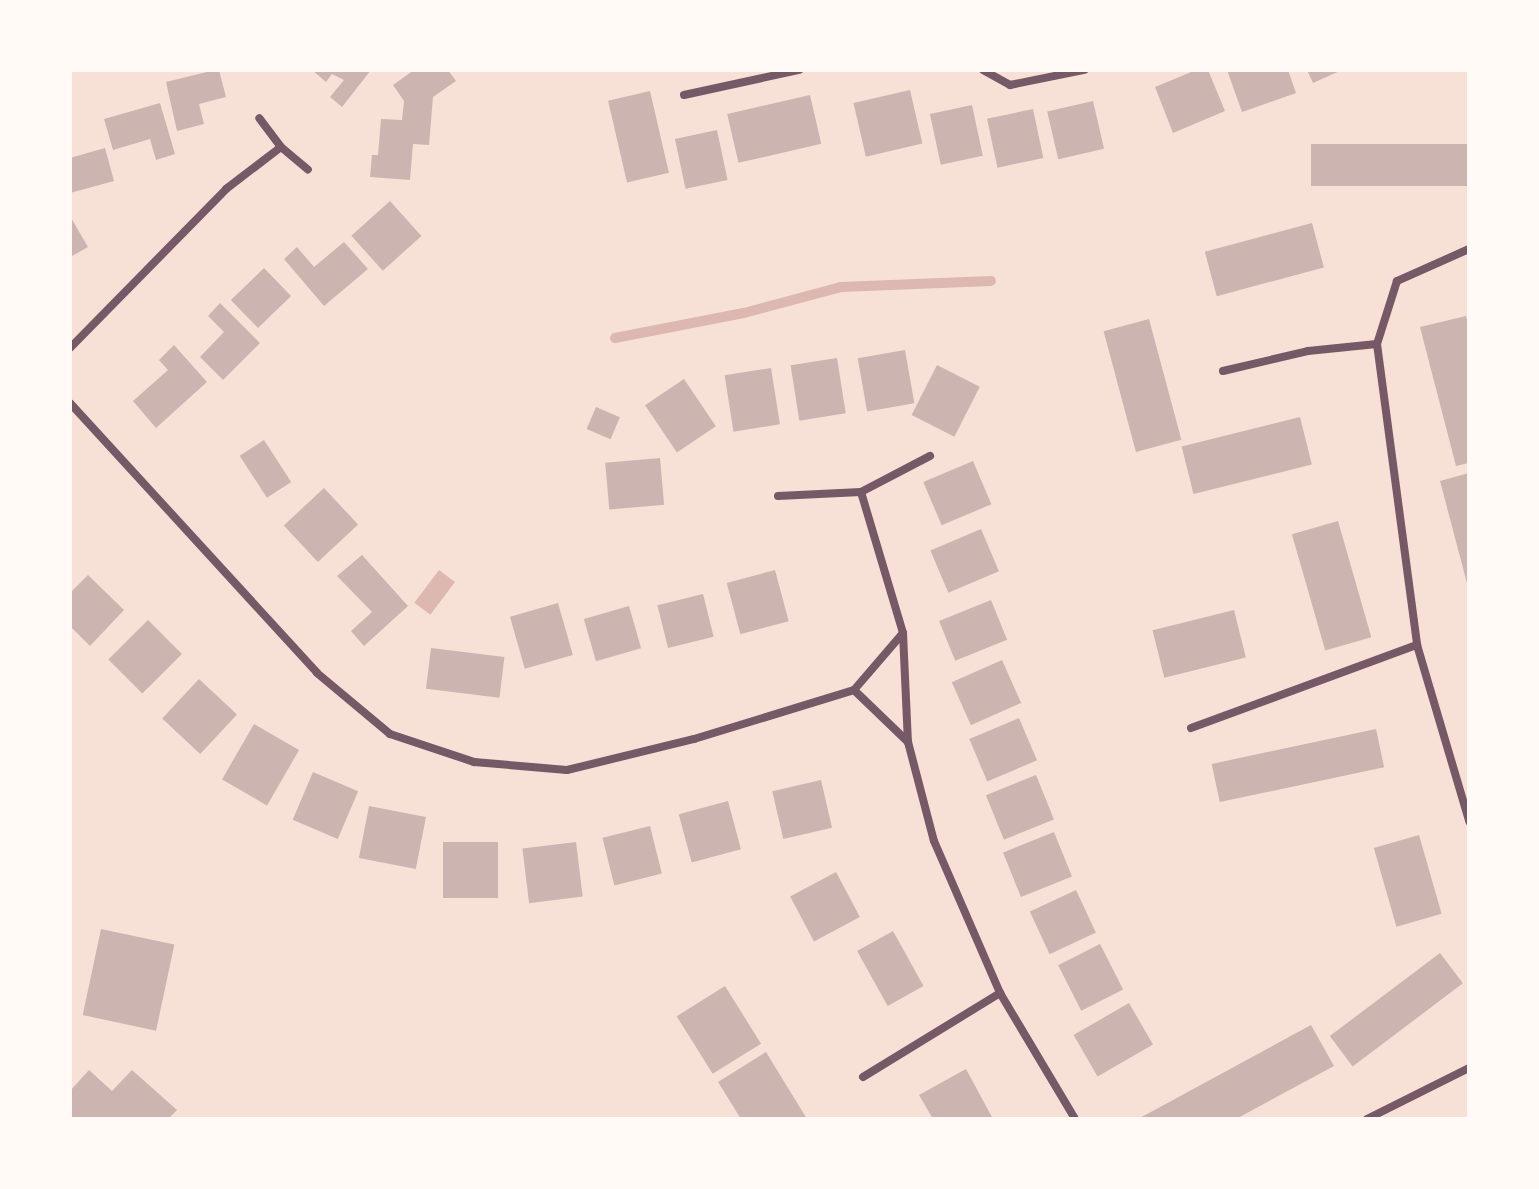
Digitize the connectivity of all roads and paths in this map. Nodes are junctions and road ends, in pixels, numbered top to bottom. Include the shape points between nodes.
1 (799, 70) edge
2 (983, 70) edge
3 (1084, 70) edge
4 (684, 95) dead end
5 (259, 118) dead end
6 (281, 147) junction
7 (308, 170) dead end
8 (1469, 249) edge
9 (1377, 344) junction
10 (70, 348) edge
11 (1223, 371) dead end
12 (70, 403) edge
13 (930, 456) dead end
14 (861, 492) junction
15 (778, 496) dead end
16 (903, 633) junction
17 (1417, 645) junction
18 (854, 690) junction
19 (1191, 728) dead end
20 (908, 742) junction
21 (1469, 821) edge
22 (1000, 993) junction
23 (1469, 1068) edge
24 (863, 1077) dead end
25 (1075, 1119) edge
26 (1367, 1119) edge

1 - 4 street
2 - 3 street via 1010,85
5 - 6 street
6 - 7 street
6 - 10 street via 226,189
8 - 9 street via 1397,281
9 - 11 street via 1308,351
9 - 17 street
12 - 18 street via 317,673 390,734 474,762 567,770 694,739
13 - 14 street
14 - 15 street
14 - 16 street
16 - 18 street
16 - 20 street
17 - 19 street
17 - 21 street
18 - 20 street
20 - 22 street via 934,841
22 - 24 street
22 - 25 street
23 - 26 street

